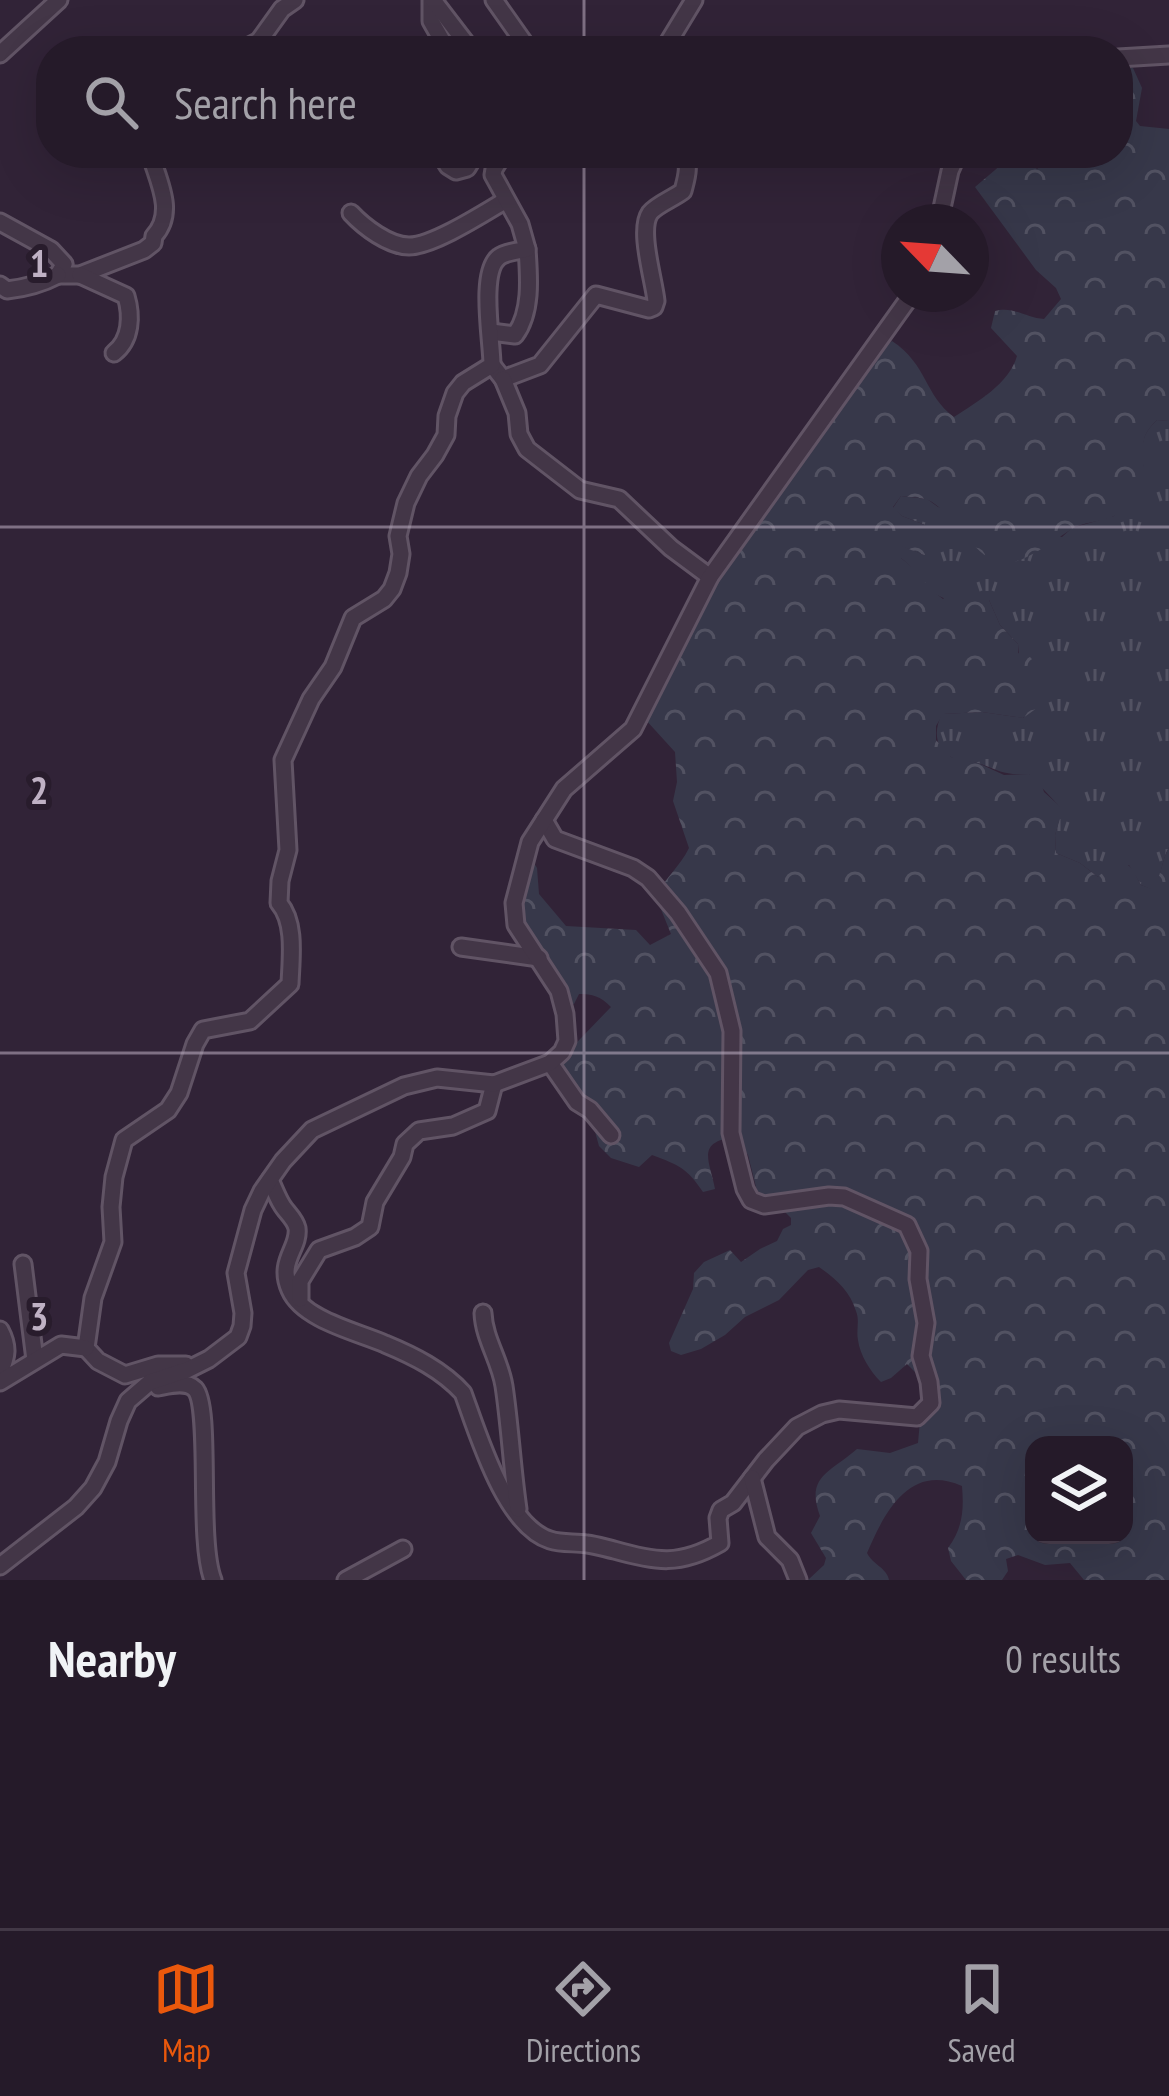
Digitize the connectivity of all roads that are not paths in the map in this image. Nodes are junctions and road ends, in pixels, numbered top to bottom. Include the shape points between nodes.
1 (59, 0) edge
2 (295, 0) edge
3 (432, 0) edge
4 (494, 0) edge
5 (694, 0) edge
6 (263, 36) edge
7 (440, 36) edge
8 (460, 36) edge
9 (519, 36) edge
10 (672, 36) edge
11 (0, 53) edge
12 (1169, 55) edge
13 (1133, 58) edge
14 (154, 168) edge
15 (495, 168) edge
16 (687, 168) edge
17 (951, 168) edge
18 (506, 200) junction
19 (943, 204) edge
20 (351, 213) dead end
21 (0, 222) edge
22 (527, 249) junction
23 (58, 275) junction
24 (80, 275) junction
25 (0, 285) edge
26 (899, 312) edge
27 (490, 332) junction
28 (113, 353) dead end
29 (492, 365) junction
30 (503, 380) junction
31 (710, 578) junction
32 (544, 820) junction
33 (461, 947) dead end
34 (539, 958) junction
35 (550, 1063) junction
36 (494, 1084) junction
37 (611, 1135) dead end
38 (270, 1180) junction
39 (23, 1264) dead end
40 (304, 1307) junction
41 (483, 1313) dead end
42 (0, 1330) edge
43 (86, 1348) junction
44 (35, 1360) junction
45 (195, 1366) junction
46 (0, 1378) edge
47 (138, 1392) junction
48 (752, 1478) junction
49 (520, 1518) junction
50 (403, 1549) dead end
51 (0, 1566) edge
52 (213, 1580) edge
53 (346, 1580) edge
54 (798, 1580) edge

1 - 11 street
2 - 6 street
3 - 7 street
3 - 8 street
4 - 9 street
5 - 10 street
12 - 13 street
14 - 24 street via 166,215 153,242
15 - 18 street
16 - 30 street via 683,191 646,220 654,307 596,295 540,364
17 - 19 street
18 - 20 street via 412,246
18 - 22 street
21 - 23 street via 51,250 64,264
22 - 27 street via 494,264
22 - 27 street via 522,326 515,335
23 - 24 street
23 - 25 street via 21,289
24 - 28 street via 126,296 128,328
26 - 31 street
27 - 29 street
29 - 30 street
29 - 43 street via 455,393 446,435 406,503 392,589 353,618 284,760 288,850 279,903 290,925 290,984 250,1021 203,1030 168,1110 124,1140 113,1242
30 - 31 street via 527,449 580,490 619,499
31 - 32 street via 633,729 564,789
32 - 34 street via 514,903 517,925
32 - 48 street via 555,839 648,878 718,973 732,1031 730,1133 751,1200 844,1197 908,1225 919,1251 921,1356 931,1403 916,1417 822,1414 797,1427
33 - 34 street
34 - 35 street via 565,1014 567,1041
35 - 36 street
35 - 37 street
36 - 38 street via 437,1078 387,1093 312,1130
36 - 40 street via 487,1111 419,1131 405,1144 370,1228 311,1261 299,1281
38 - 40 street via 296,1225 286,1276
38 - 45 street via 236,1273 238,1337
39 - 44 street
40 - 49 street via 453,1382
41 - 49 street via 504,1383
42 - 46 street via 8,1344
43 - 44 street via 61,1345
43 - 45 street via 124,1375
44 - 46 street
45 - 47 street
47 - 51 street via 93,1488
47 - 52 street via 184,1384 199,1396 204,1543
48 - 49 street via 721,1510 720,1543 682,1559 647,1560 545,1539
48 - 54 street via 767,1537
50 - 53 street

